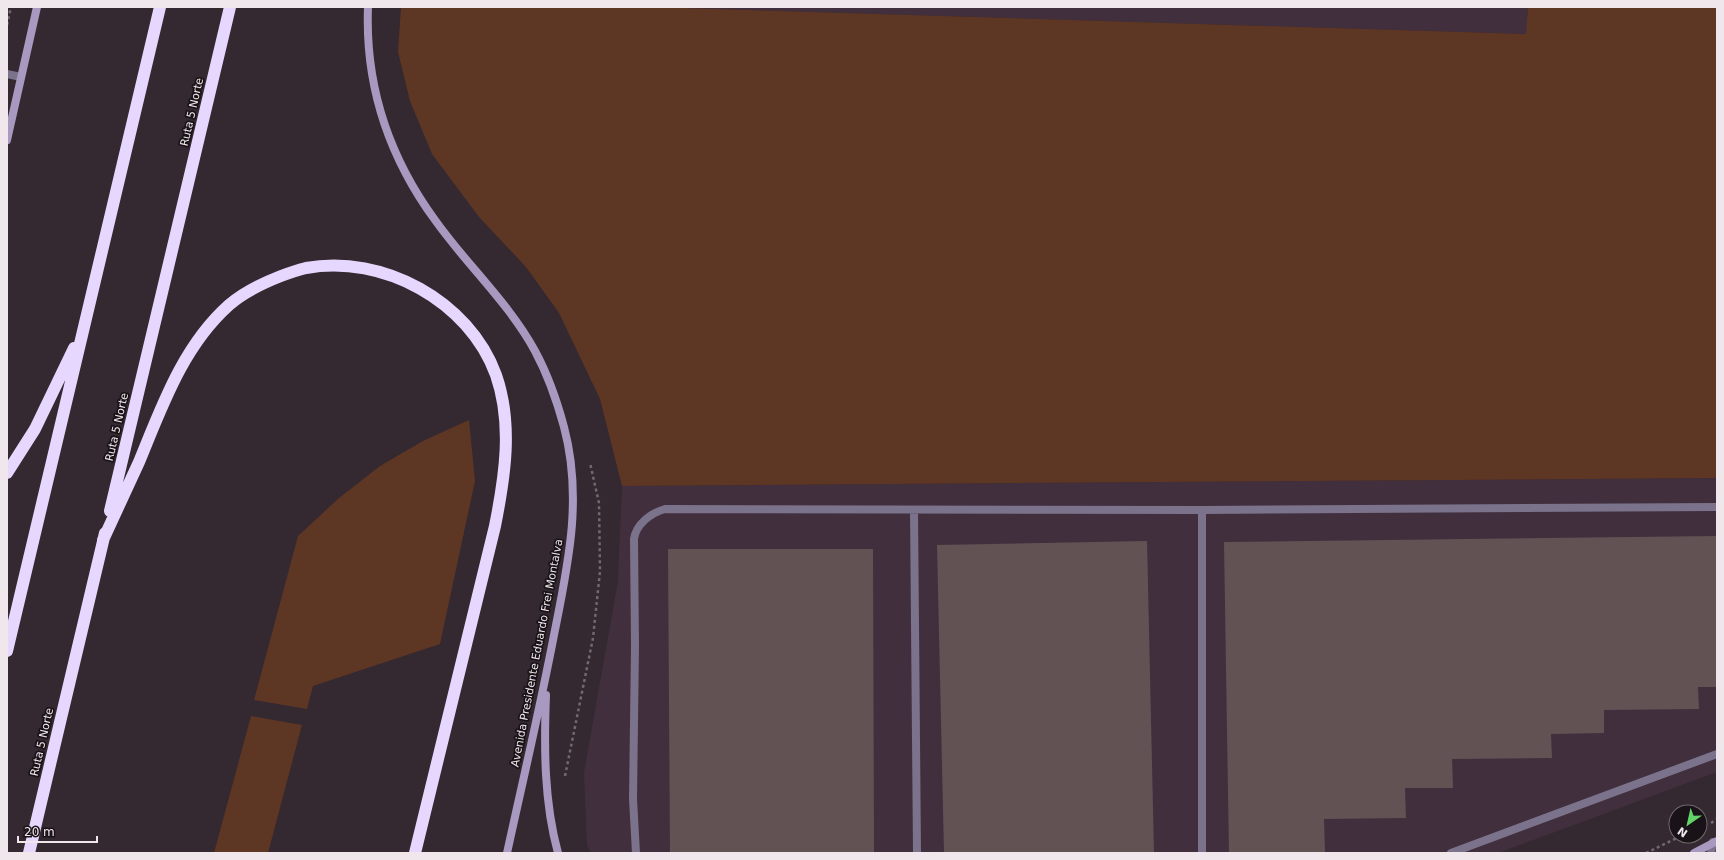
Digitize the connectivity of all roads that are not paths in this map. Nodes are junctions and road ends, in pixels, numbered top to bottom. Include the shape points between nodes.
1 (37, 7) edge
2 (160, 7) edge
3 (230, 7) edge
4 (368, 7) edge
5 (7, 74) edge
6 (21, 77) junction
7 (7, 140) edge
8 (84, 329) junction
9 (7, 473) edge
10 (1717, 507) edge
11 (914, 510) junction
12 (1202, 510) junction
13 (103, 540) junction
14 (7, 651) edge
15 (546, 676) junction
16 (1717, 754) edge
17 (1715, 842) edge
18 (29, 853) edge
19 (415, 853) edge
20 (507, 853) edge
21 (558, 853) edge
22 (636, 853) edge
23 (917, 853) edge
24 (1202, 853) edge
25 (1451, 853) edge
26 (1694, 853) edge
27 (1711, 853) edge

1 - 6 street
2 - 8 highway
3 - 13 highway, Ruta 5 Norte
4 - 15 street, Avenida Presidente Eduardo Frei Montalva via 370,65 379,109 393,149 411,185 431,215 507,310 534,350 553,391 565,428 574,491 573,528
5 - 6 street
6 - 7 street
8 - 9 highway via 35,428
8 - 14 highway
10 - 12 street
11 - 12 street
11 - 22 street via 665,510 657,511 648,517 635,532 633,800
11 - 23 street
12 - 24 street
13 - 18 highway, Ruta 5 Norte
13 - 19 highway via 164,399 189,353 217,317 247,292 266,281 305,268 365,268 421,289 437,299 461,321 483,348 500,390 506,430 504,476 495,526
15 - 20 street, Avenida Presidente Eduardo Frei Montalva
15 - 21 street via 547,795
16 - 25 street
17 - 26 street
17 - 27 street

